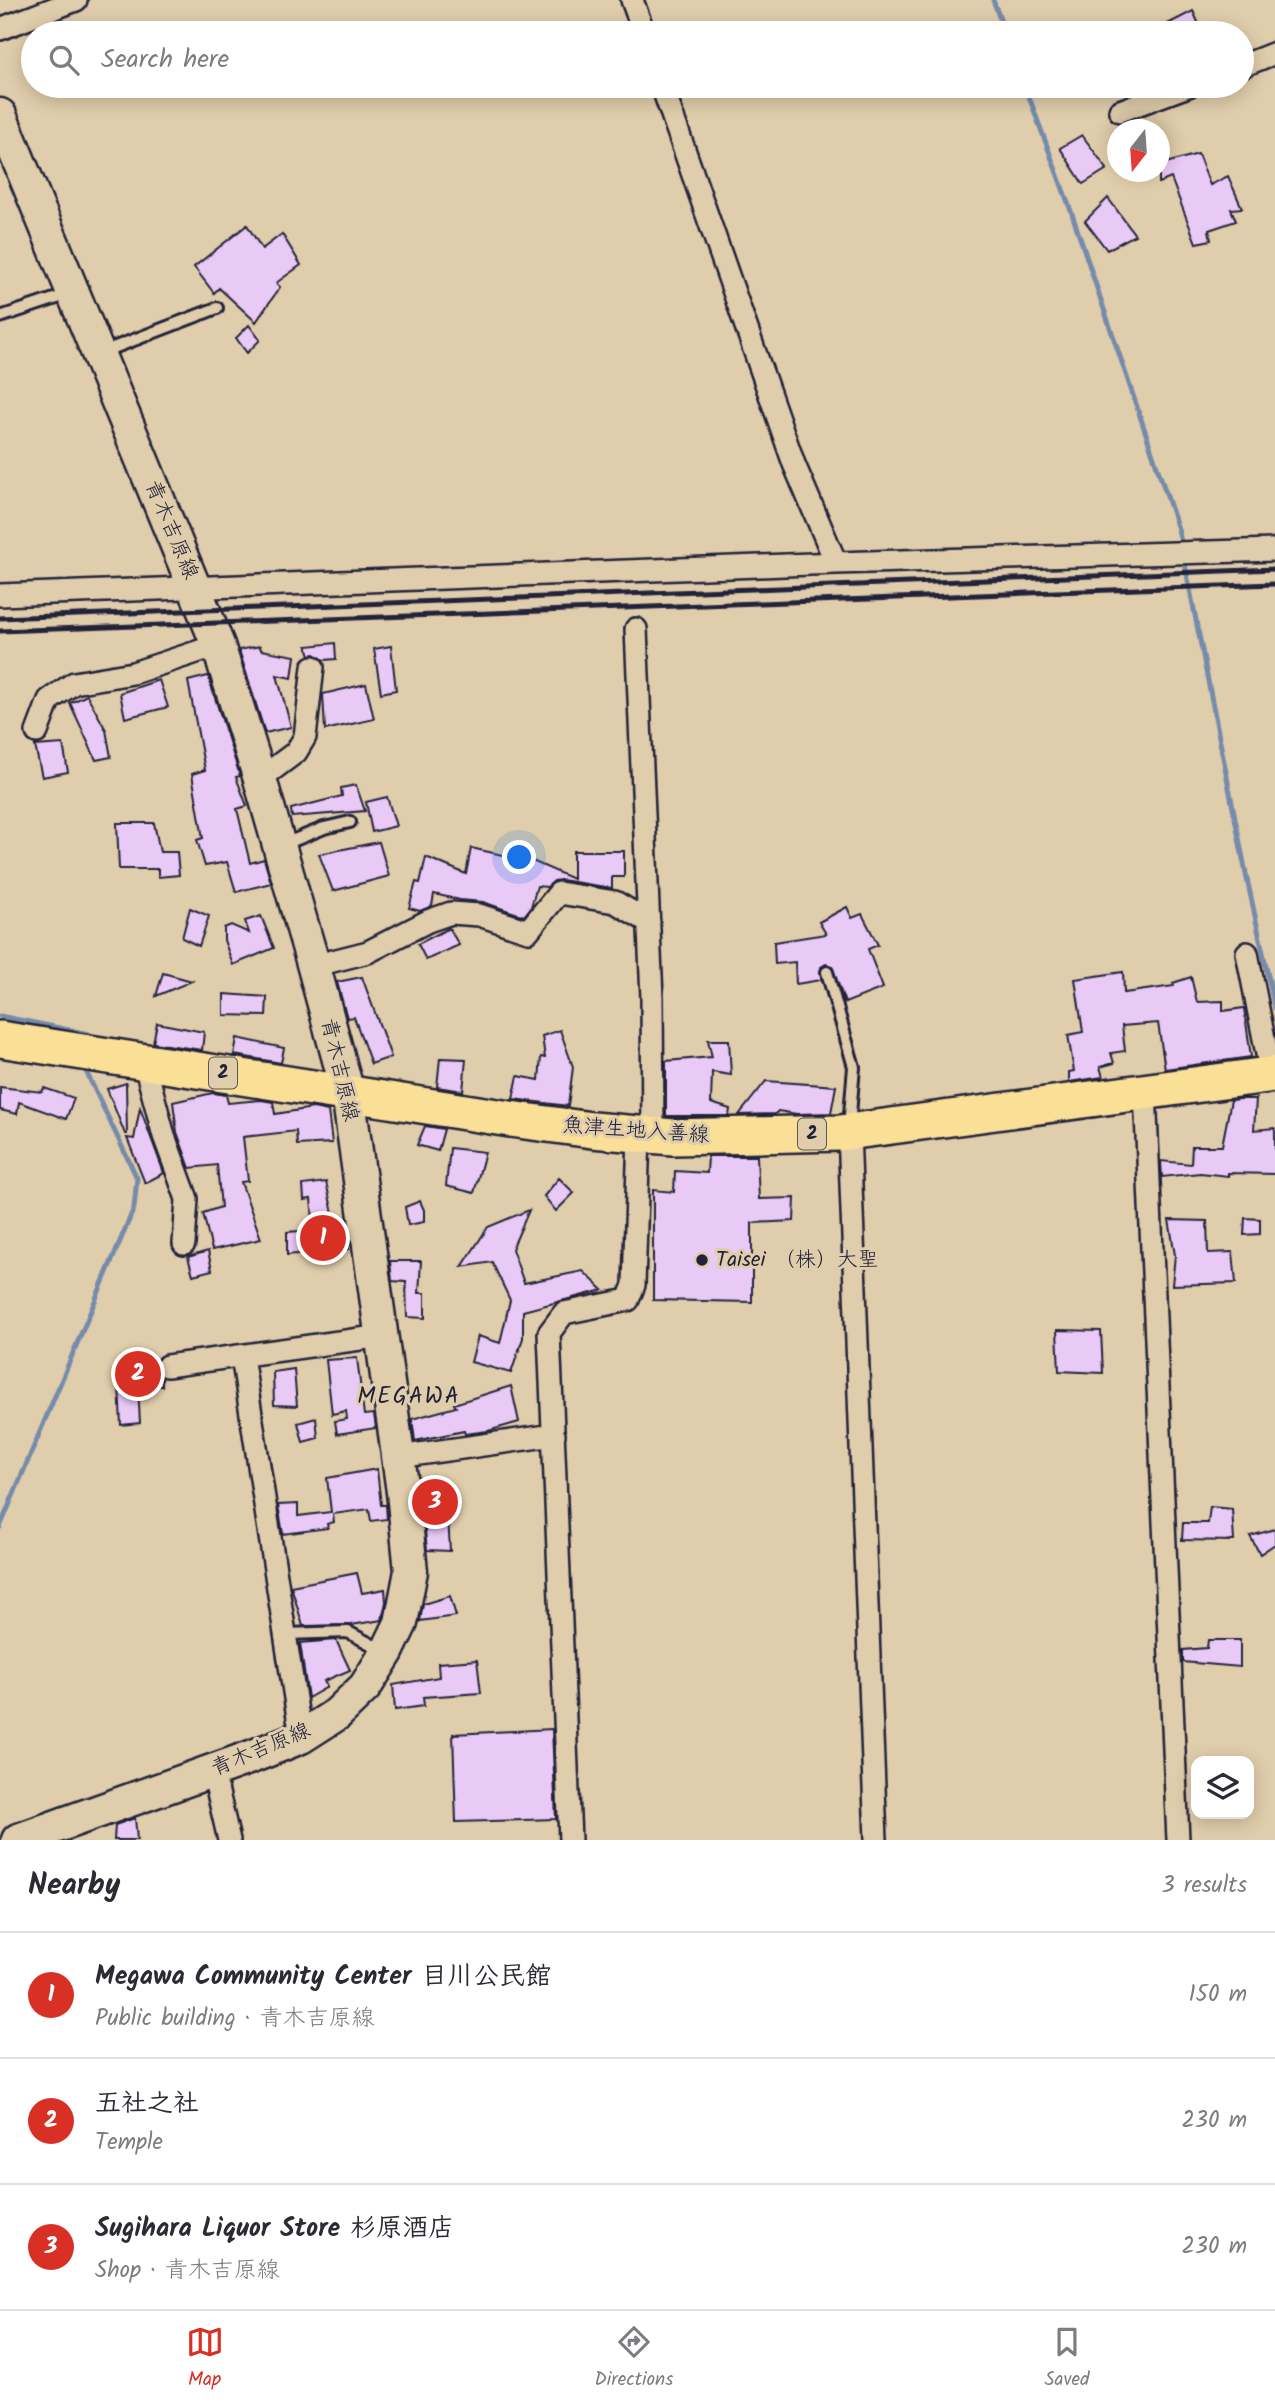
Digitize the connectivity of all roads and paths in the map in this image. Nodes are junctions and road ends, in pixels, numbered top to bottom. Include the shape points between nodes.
1 (76, 0) edge
2 (632, 0) edge
3 (640, 21) edge
4 (0, 29) edge
5 (1275, 53) edge
6 (1254, 61) edge
7 (666, 98) edge
8 (1156, 98) edge
9 (1121, 111) dead end
10 (0, 115) edge
11 (72, 293) junction
12 (217, 308) dead end
13 (0, 317) edge
14 (97, 354) junction
15 (1275, 550) edge
16 (836, 564) junction
17 (195, 588) junction
18 (0, 595) edge
19 (636, 629) dead end
20 (218, 645) junction
21 (313, 667) dead end
22 (37, 733) dead end
23 (260, 779) junction
24 (350, 822) dead end
25 (279, 846) junction
26 (649, 922) junction
27 (1247, 953) dead end
28 (313, 967) junction
29 (827, 972) dead end
30 (0, 1039) edge
31 (144, 1061) junction
32 (1273, 1074) edge
33 (1145, 1091) junction
34 (348, 1093) junction
35 (849, 1132) junction
36 (646, 1135) junction
37 (184, 1244) dead end
38 (383, 1336) junction
39 (242, 1356) junction
40 (167, 1366) dead end
41 (554, 1434) junction
42 (398, 1457) junction
43 (286, 1634) junction
44 (387, 1653) junction
45 (301, 1737) junction
46 (213, 1772) junction
47 (18, 1840) edge
48 (229, 1840) edge
49 (570, 1840) edge
50 (876, 1840) edge
51 (1178, 1840) edge

1 - 4 street
2 - 3 street
5 - 6 street
7 - 16 street via 794,464
8 - 9 street
10 - 11 main road, 青木吉原線
11 - 13 lane
11 - 14 main road, 青木吉原線
12 - 14 lane
14 - 17 main road, 青木吉原線
15 - 16 street
16 - 17 street
17 - 18 street
17 - 20 main road, 青木吉原線
19 - 26 street
20 - 22 street via 133,673 74,683 49,700
20 - 23 main road, 青木吉原線
21 - 23 street via 305,737 296,752
23 - 25 main road, 青木吉原線
24 - 25 lane
25 - 28 main road, 青木吉原線
26 - 28 street via 615,902 559,893 528,931 478,915 451,913 368,952
26 - 36 street via 652,998
27 - 32 street
28 - 34 main road, 青木吉原線
29 - 35 lane via 854,1067
30 - 31 main road, 魚津生地入善線 / 2
31 - 34 main road, 魚津生地入善線 / 2
31 - 37 street via 187,1199
32 - 33 main road, 魚津生地入善線 / 2
33 - 35 main road, 魚津生地入善線 / 2
33 - 51 street
34 - 36 main road, 魚津生地入善線 / 2
34 - 38 main road, 青木吉原線
35 - 36 main road, 魚津生地入善線 / 2
35 - 50 street
36 - 41 street via 634,1285 628,1300 564,1313 549,1333
38 - 39 street
38 - 42 main road, 青木吉原線
39 - 40 street
39 - 43 street
41 - 42 street
41 - 49 street
42 - 44 main road, 青木吉原線 via 411,1571 401,1623
43 - 44 lane via 348,1632
43 - 45 street
44 - 45 main road, 青木吉原線 via 365,1687 337,1714
45 - 46 main road, 青木吉原線
46 - 47 main road, 青木吉原線
46 - 48 street

